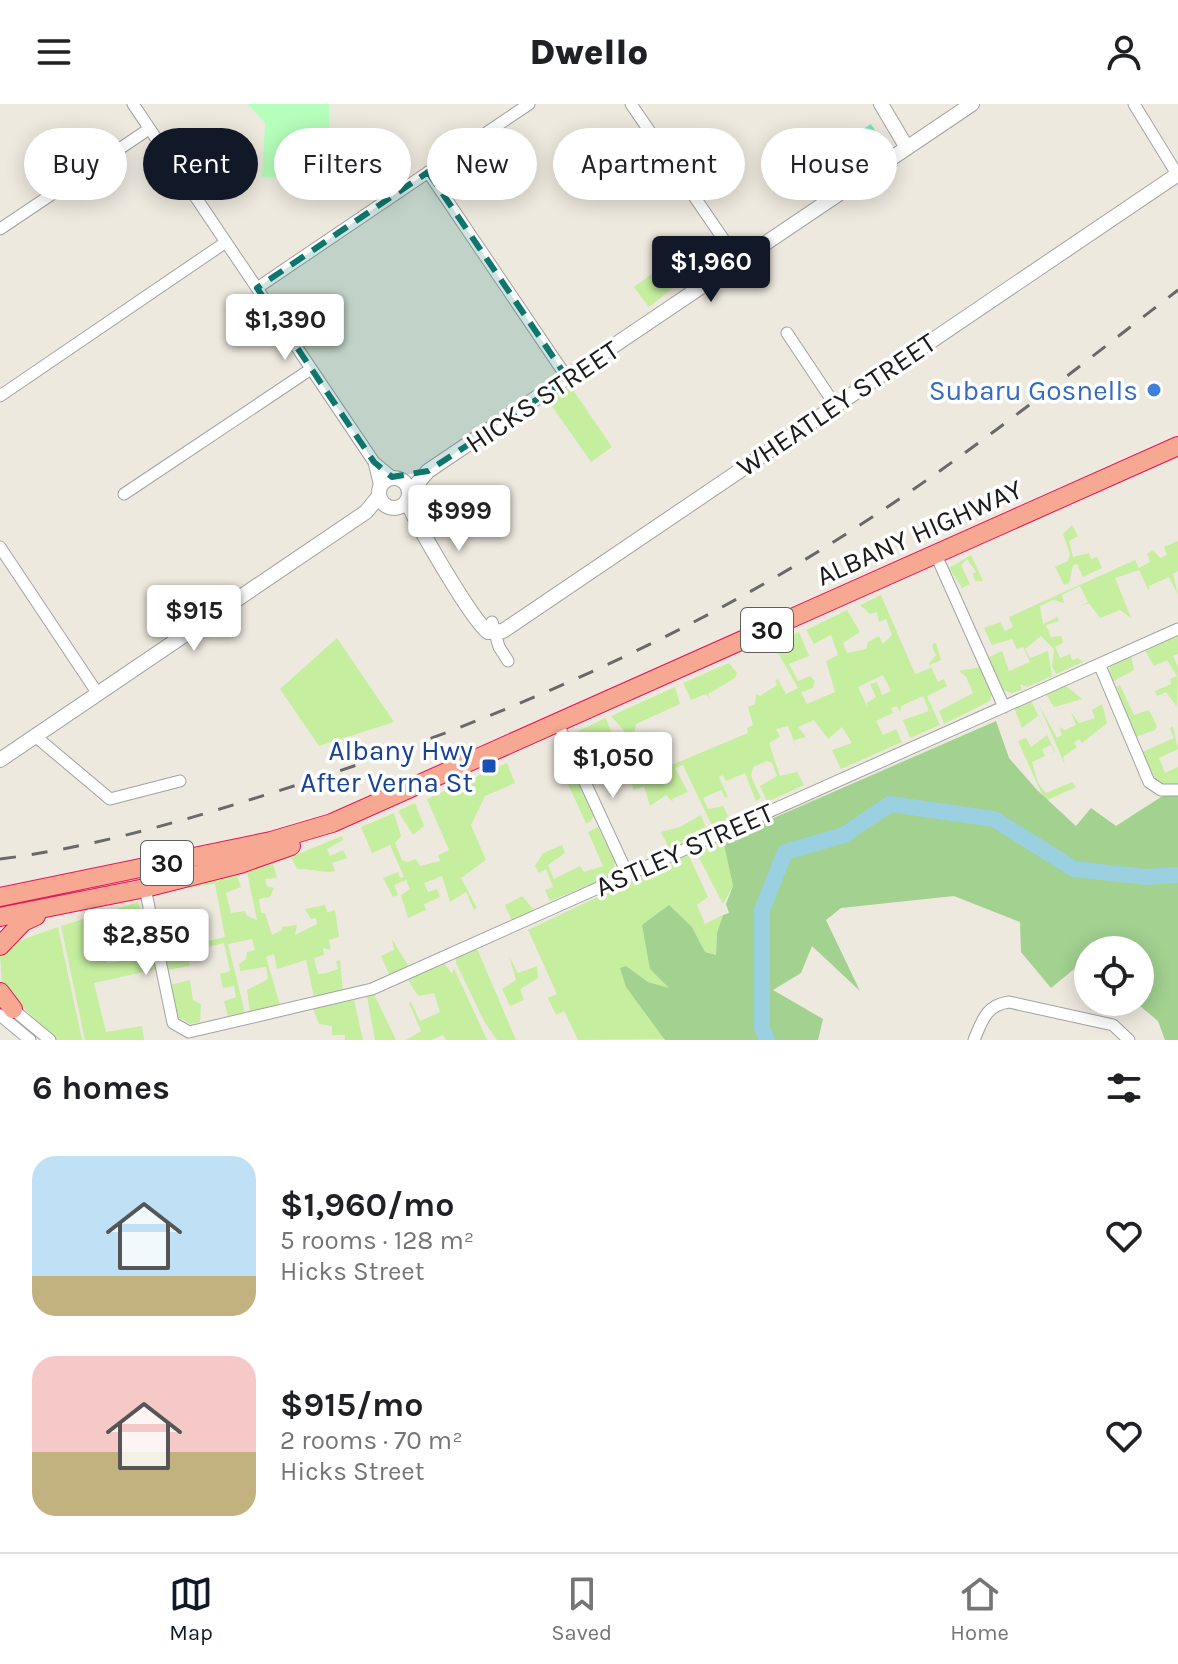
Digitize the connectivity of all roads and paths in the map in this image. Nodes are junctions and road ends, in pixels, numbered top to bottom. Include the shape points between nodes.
1 (133, 104) edge
2 (529, 104) edge
3 (631, 104) edge
4 (881, 104) edge
5 (972, 104) edge
6 (1134, 104) edge
7 (148, 128) edge
8 (493, 128) edge
9 (143, 133) edge
10 (911, 145) junction
11 (427, 173) edge
12 (1177, 174) edge
13 (197, 200) edge
14 (447, 200) edge
15 (0, 229) edge
16 (226, 242) junction
17 (739, 262) junction
18 (257, 288) junction
19 (787, 333) dead end
20 (311, 369) junction
21 (568, 379) junction
22 (0, 396) edge
23 (835, 405) junction
24 (1178, 446) edge
25 (393, 493) junction
26 (124, 494) dead end
27 (0, 547) edge
28 (936, 555) junction
29 (493, 628) junction
30 (1178, 629) edge
31 (508, 661) dead end
32 (1100, 666) junction
33 (98, 694) junction
34 (1004, 707) junction
35 (558, 724) junction
36 (35, 736) junction
37 (0, 760) edge
38 (180, 781) dead end
39 (1178, 790) edge
40 (332, 823) junction
41 (627, 873) junction
42 (145, 888) junction
43 (0, 897) edge
44 (50, 909) junction
45 (0, 917) edge
46 (0, 946) edge
47 (0, 992) edge
48 (4, 1008) edge
49 (30, 1040) edge
50 (50, 1040) edge
51 (974, 1040) edge
52 (1129, 1040) edge

1 - 7 street
2 - 8 street
3 - 17 street
4 - 10 street
5 - 10 street, HICKS STREET
6 - 12 street
9 - 15 street
10 - 17 street, HICKS STREET
11 - 18 street
12 - 23 street, WHEATLEY STREET
13 - 16 street
14 - 21 street
16 - 18 street
16 - 22 street
17 - 21 street, HICKS STREET
18 - 20 street
19 - 23 street
20 - 25 street
20 - 26 street
21 - 25 street, HICKS STREET
23 - 29 street, WHEATLEY STREET via 521,616
24 - 28 highway, ALBANY HIGHWAY / 30
25 - 29 street via 480,626
25 - 33 street
27 - 33 street
28 - 34 street
28 - 35 highway, ALBANY HIGHWAY / 30
29 - 31 street
30 - 32 street, ASTLEY STREET
32 - 34 street, ASTLEY STREET
32 - 39 street via 1149,782 1161,790
33 - 36 street
34 - 41 street, ASTLEY STREET
35 - 40 highway, ALBANY HIGHWAY / 30
35 - 41 street
36 - 37 street
36 - 38 street via 110,799
40 - 42 highway, ALBANY HIGHWAY / 30 via 314,837 262,856
40 - 43 highway, ALBANY HIGHWAY / 30 via 271,841
41 - 42 street, ASTLEY STREET via 372,989 189,1032 173,1023
42 - 44 highway, ALBANY HIGHWAY / 30
44 - 45 highway, ALBANY HIGHWAY / 30
44 - 46 highway via 23,922
47 - 48 highway
48 - 49 street
48 - 50 street
51 - 52 street via 986,1013 995,1004 1009,1002 1113,1025

